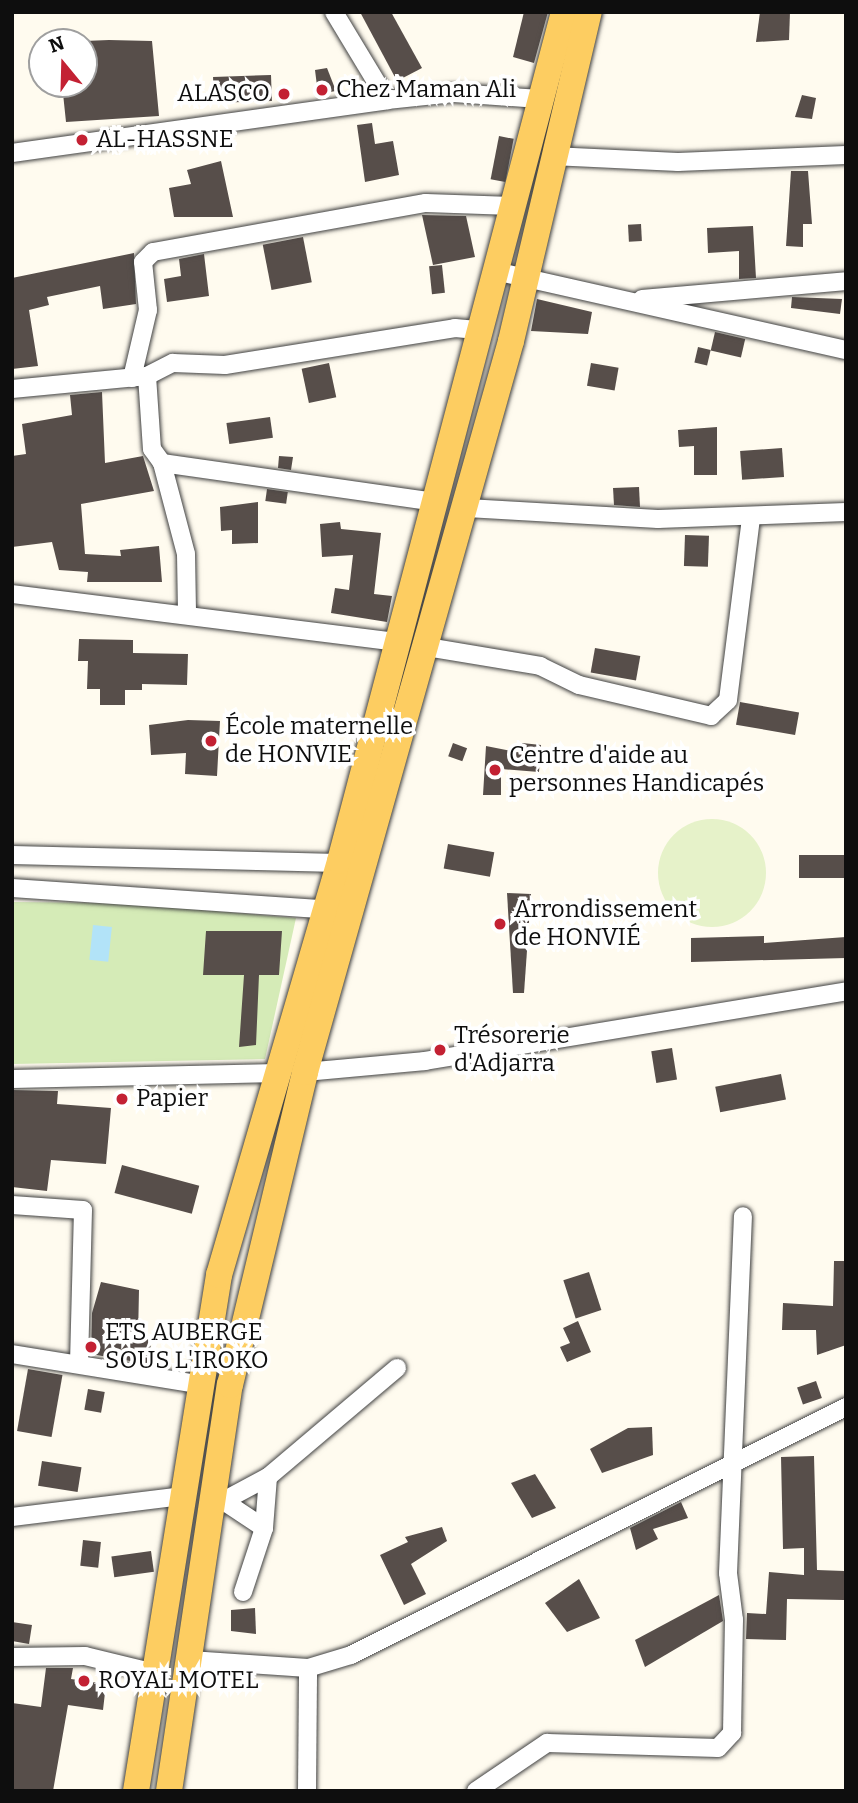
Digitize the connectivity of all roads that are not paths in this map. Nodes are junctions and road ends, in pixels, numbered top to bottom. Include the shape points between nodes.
1 (334, 12) edge
2 (564, 12) edge
3 (589, 12) edge
4 (540, 99) junction
5 (387, 100) junction
6 (12, 153) edge
7 (846, 155) edge
8 (552, 156) junction
9 (512, 206) junction
10 (495, 271) junction
11 (526, 278) junction
12 (846, 281) edge
13 (625, 300) junction
14 (480, 330) junction
15 (846, 350) edge
16 (139, 377) junction
17 (12, 389) edge
18 (162, 463) junction
19 (436, 502) junction
20 (467, 508) junction
21 (846, 512) edge
22 (751, 518) junction
23 (12, 594) edge
24 (187, 611) junction
25 (396, 642) junction
26 (427, 647) junction
27 (12, 855) edge
28 (101, 856) junction
29 (340, 861) junction
30 (366, 867) junction
31 (12, 888) edge
32 (101, 890) junction
33 (326, 909) junction
34 (353, 913) junction
35 (846, 991) edge
36 (305, 1072) junction
37 (278, 1073) junction
38 (12, 1079) edge
39 (12, 1205) edge
40 (743, 1216) dead end
41 (12, 1353) edge
42 (79, 1362) junction
43 (397, 1368) dead end
44 (197, 1384) junction
45 (846, 1407) edge
46 (734, 1461) junction
47 (268, 1477) junction
48 (182, 1496) junction
49 (218, 1505) junction
50 (12, 1517) edge
51 (264, 1528) junction
52 (243, 1592) dead end
53 (12, 1657) edge
54 (190, 1660) junction
55 (308, 1668) junction
56 (155, 1673) junction
57 (136, 1791) edge
58 (169, 1791) edge
59 (307, 1791) edge
60 (476, 1791) edge

1 - 5 street
2 - 4 main road
3 - 8 main road
4 - 5 street via 454,93
4 - 9 main road
5 - 6 street
7 - 8 street via 678,162
8 - 11 main road
9 - 10 main road
9 - 16 street via 426,203 153,253 142,262 148,310
10 - 11 street
10 - 14 main road
11 - 13 street
11 - 20 main road
12 - 13 street
13 - 15 street
14 - 16 street via 454,328 225,365 173,363
14 - 19 main road
16 - 17 street
16 - 18 street via 152,449
18 - 19 street
18 - 24 street via 186,554
19 - 25 main road
20 - 22 street
20 - 26 main road
21 - 22 street
22 - 26 street via 728,700 711,716 579,685 540,666
23 - 24 street
24 - 25 street
25 - 29 main road
26 - 30 main road
27 - 28 street
28 - 29 street
28 - 32 street
29 - 30 street
29 - 33 main road
30 - 34 main road
31 - 32 street
32 - 33 street
33 - 34 street
33 - 37 main road
34 - 36 main road
35 - 36 street via 425,1061
36 - 49 main road via 230,1385
37 - 38 street
37 - 44 main road via 219,1275
39 - 42 street via 83,1210
40 - 46 street
41 - 42 street
42 - 44 street
43 - 47 street
44 - 48 main road
45 - 46 street
46 - 55 street via 351,1655
46 - 60 street via 728,1742 718,1748 608,1747 566,1738 547,1742
47 - 49 street
47 - 51 street
48 - 50 street
48 - 56 main road
49 - 51 street
49 - 54 main road
51 - 52 street
53 - 56 street via 85,1656
54 - 55 street
54 - 58 main road
55 - 59 street
56 - 57 main road

